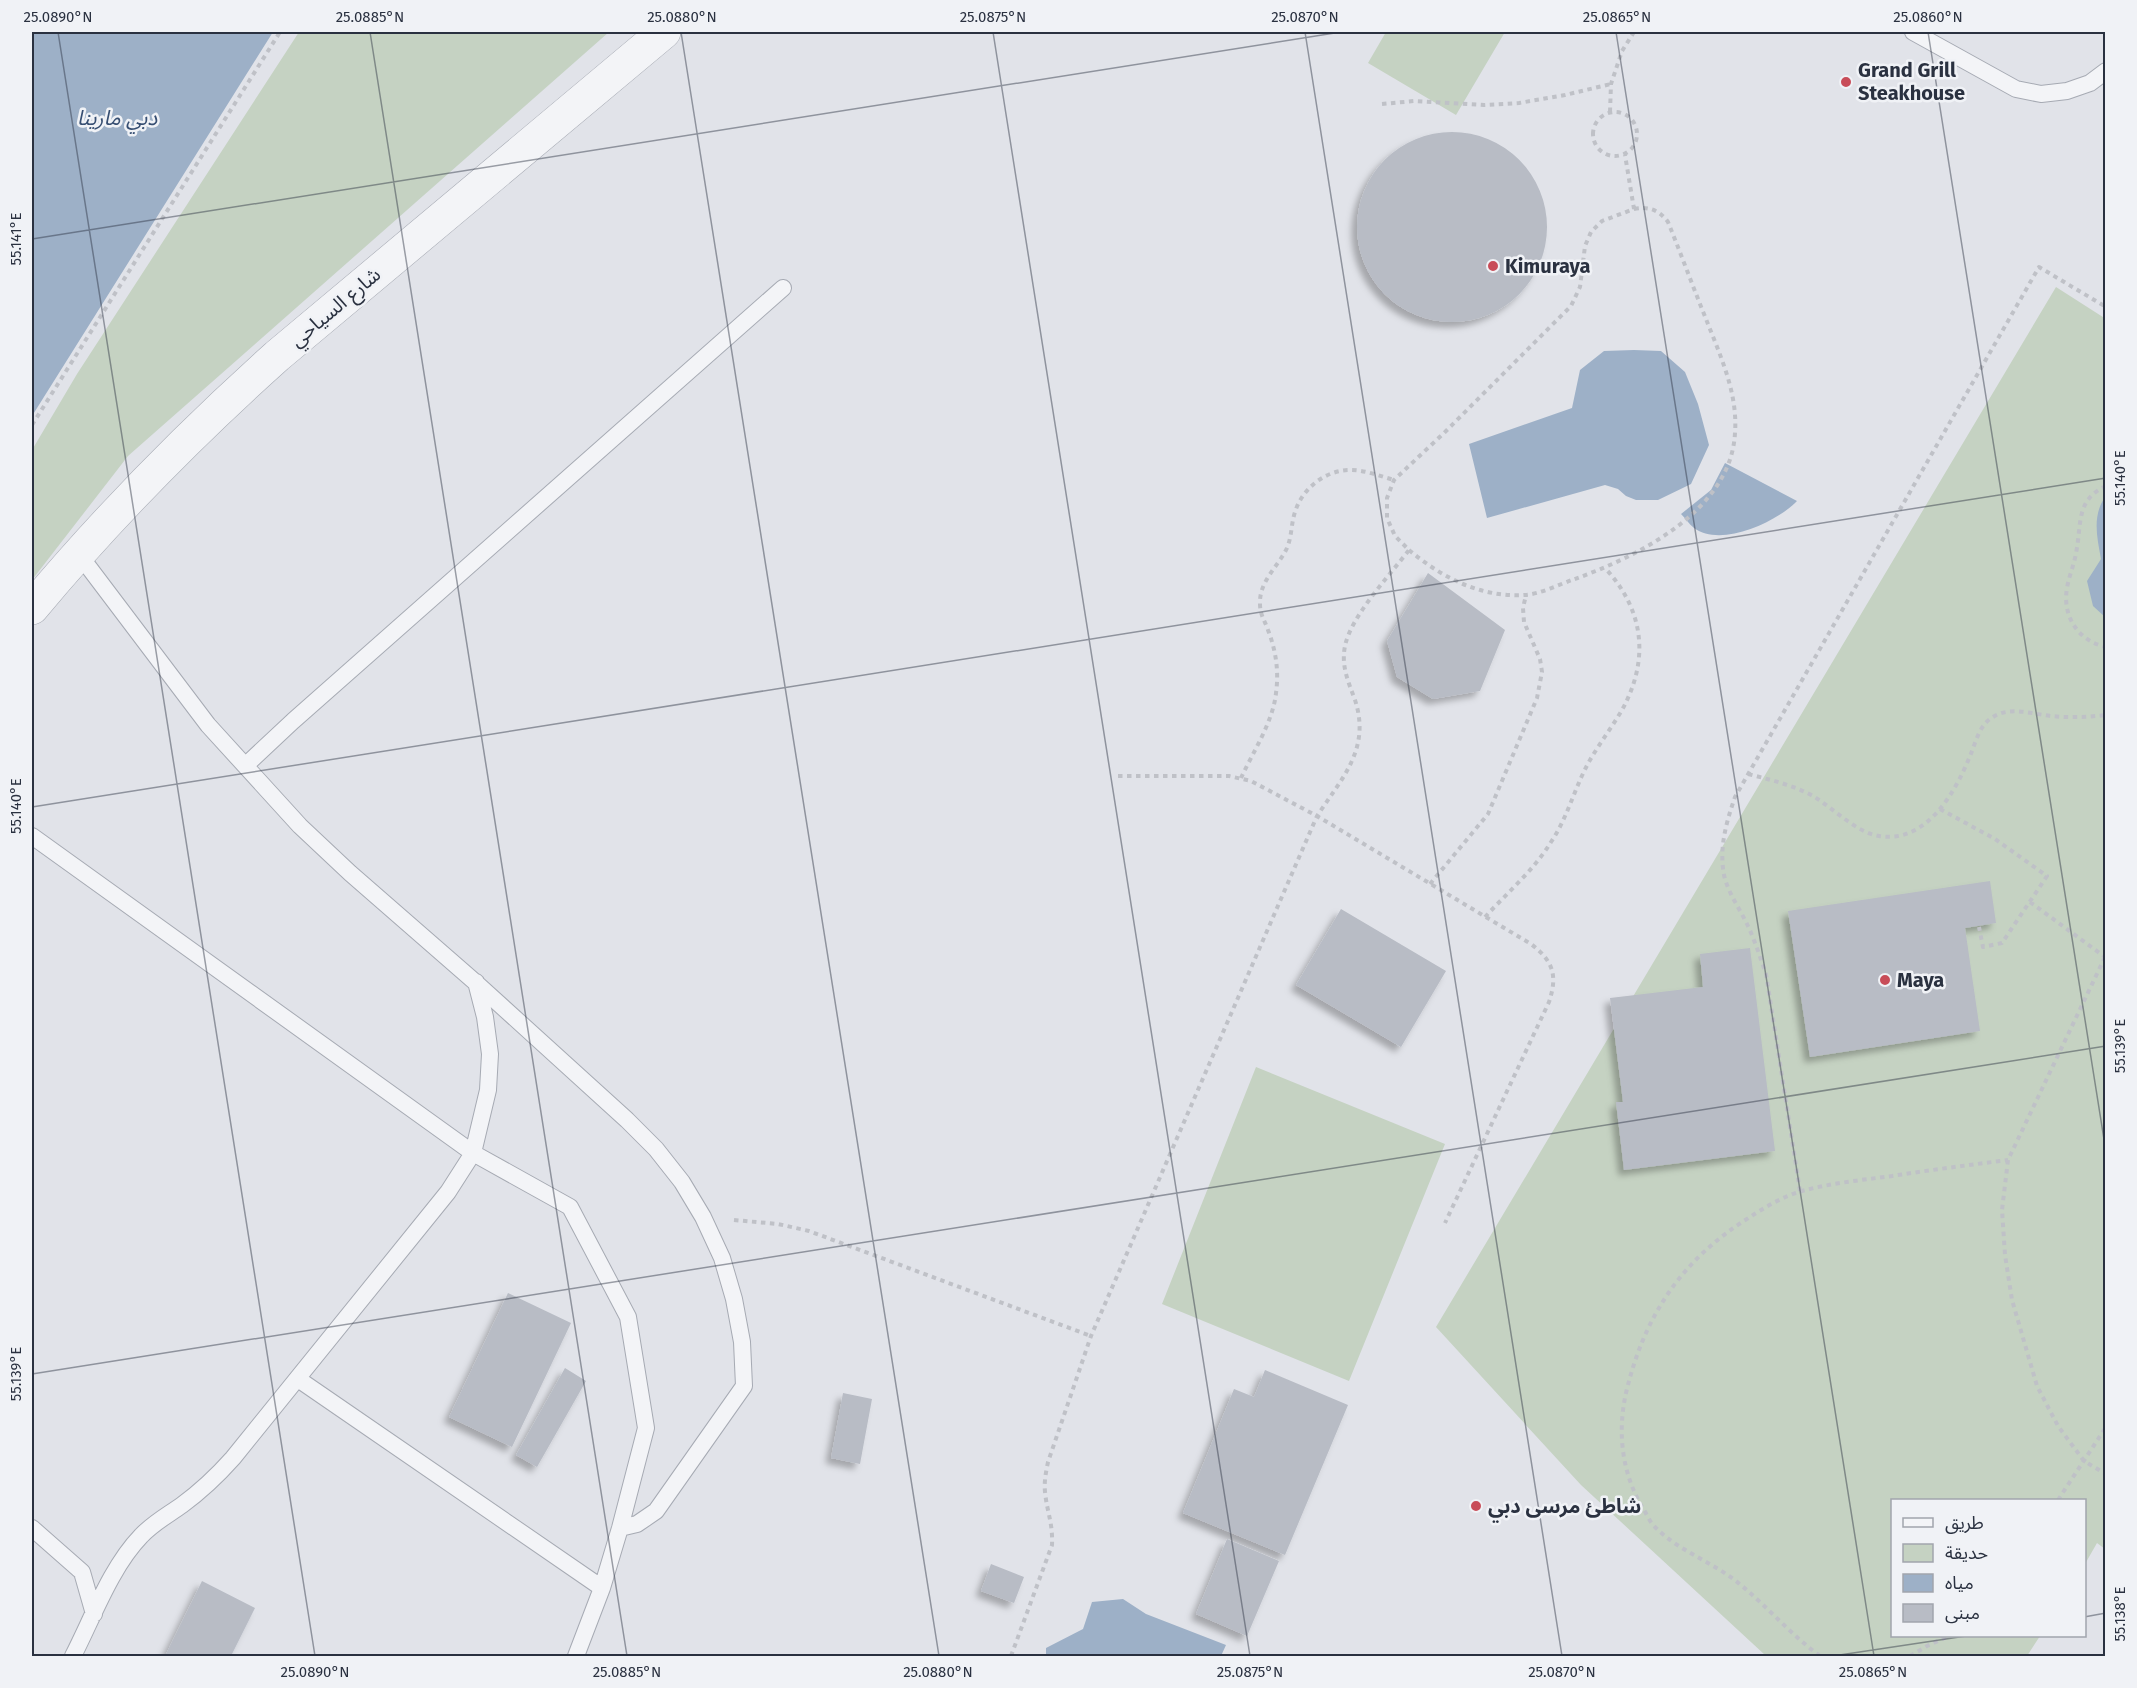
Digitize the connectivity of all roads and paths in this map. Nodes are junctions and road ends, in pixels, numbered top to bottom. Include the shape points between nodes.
1 (280, 32) edge
2 (664, 32) edge
3 (1634, 32) edge
4 (1913, 32) edge
5 (2106, 71) edge
6 (1611, 84) junction
7 (1382, 104) dead end
8 (1610, 112) junction
9 (1625, 155) junction
10 (1634, 209) junction
11 (783, 288) dead end
12 (2106, 307) edge
13 (32, 425) edge
14 (1394, 480) junction
15 (2106, 486) edge
16 (1409, 550) junction
17 (78, 553) junction
18 (1605, 568) junction
19 (1526, 595) junction
20 (32, 608) edge
21 (2106, 647) edge
22 (2106, 715) edge
23 (246, 765) junction
24 (1748, 774) junction
25 (1118, 776) dead end
26 (1241, 778) junction
27 (1940, 808) junction
28 (1317, 816) junction
29 (32, 836) edge
30 (1430, 884) junction
31 (2030, 902) junction
32 (1485, 917) junction
33 (1979, 927) dead end
34 (2105, 957) edge
35 (475, 981) junction
36 (472, 1153) junction
37 (2008, 1160) junction
38 (1800, 1191) junction
39 (703, 1217) junction
40 (1445, 1223) dead end
41 (1091, 1336) junction
42 (298, 1379) junction
43 (2106, 1427) edge
44 (2084, 1461) junction
45 (2106, 1474) edge
46 (2059, 1499) edge
47 (32, 1528) edge
48 (620, 1528) junction
49 (602, 1588) junction
50 (94, 1614) junction
51 (1945, 1637) edge
52 (73, 1656) edge
53 (576, 1656) edge
54 (1011, 1656) edge
55 (1820, 1656) edge
56 (1910, 1656) edge

1 - 13 path
2 - 17 street, شارع السياحي via 276,356 174,451
3 - 6 path via 1622,51
4 - 5 lane via 2016,89 2041,94 2067,92
6 - 7 path via 1519,103
6 - 8 path
8 - 9 path via 1630,117 1636,127 1634,148
8 - 9 path via 1600,117 1592,136 1604,154
9 - 10 path
10 - 14 path via 1602,221 1591,232 1585,246 1580,287 1571,306
10 - 18 path via 1653,209 1668,222 1726,371 1734,401 1736,433 1729,465 1713,493 1650,545
11 - 23 lane
12 - 24 path via 2039,267
14 - 16 path via 1387,498 1387,518 1395,536
14 - 26 path via 1348,470 1315,482 1303,496 1295,512 1288,546 1262,588 1261,616 1275,651 1278,673 1276,696
15 - 21 path via 2086,499 2066,602 2074,628 2086,639
16 - 19 path via 1434,570 1463,584 1484,591
16 - 28 path via 1362,611 1345,645 1343,664 1359,716 1360,733 1351,766
17 - 20 street, شارع السياحي
17 - 23 lane via 208,725
18 - 19 path
18 - 32 path via 1619,584 1637,620 1639,662 1628,697 1590,761 1551,842
19 - 30 path via 1524,622 1542,672 1537,698 1488,814
22 - 27 path via 2053,716 2013,711 1992,717 1984,724 1963,772
23 - 35 lane via 300,826
24 - 27 path via 1812,795 1861,830 1877,836 1912,833
24 - 38 path via 1734,797 1726,823 1722,849 1725,876 1766,974
25 - 26 path
26 - 28 path
27 - 31 path via 1995,839 2047,876
28 - 30 path
28 - 41 path
29 - 36 lane
30 - 32 path
31 - 33 path via 2002,944 1983,947
31 - 34 path
32 - 40 path via 1541,952 1550,963 1554,990
34 - 37 path
35 - 36 lane via 490,1054 488,1090
35 - 39 lane via 656,1149
36 - 42 lane via 448,1192
36 - 48 lane via 570,1207 628,1317 646,1428
37 - 38 path
37 - 44 path via 2002,1210 2012,1300 2037,1386 2058,1426
38 - 55 path via 1726,1231 1695,1259 1669,1292 1647,1328 1632,1367 1622,1408 1621,1439 1626,1470 1653,1525 1736,1581
39 - 41 path via 809,1231
39 - 48 lane via 722,1258 734,1299 742,1342 744,1386 656,1511 637,1524
41 - 54 path via 1045,1476 1052,1545
42 - 49 lane
42 - 50 lane via 216,1477 142,1535 117,1570
43 - 44 path
44 - 45 path
44 - 46 path
47 - 50 lane via 82,1572
48 - 49 lane
49 - 53 lane
50 - 52 lane
51 - 56 path

